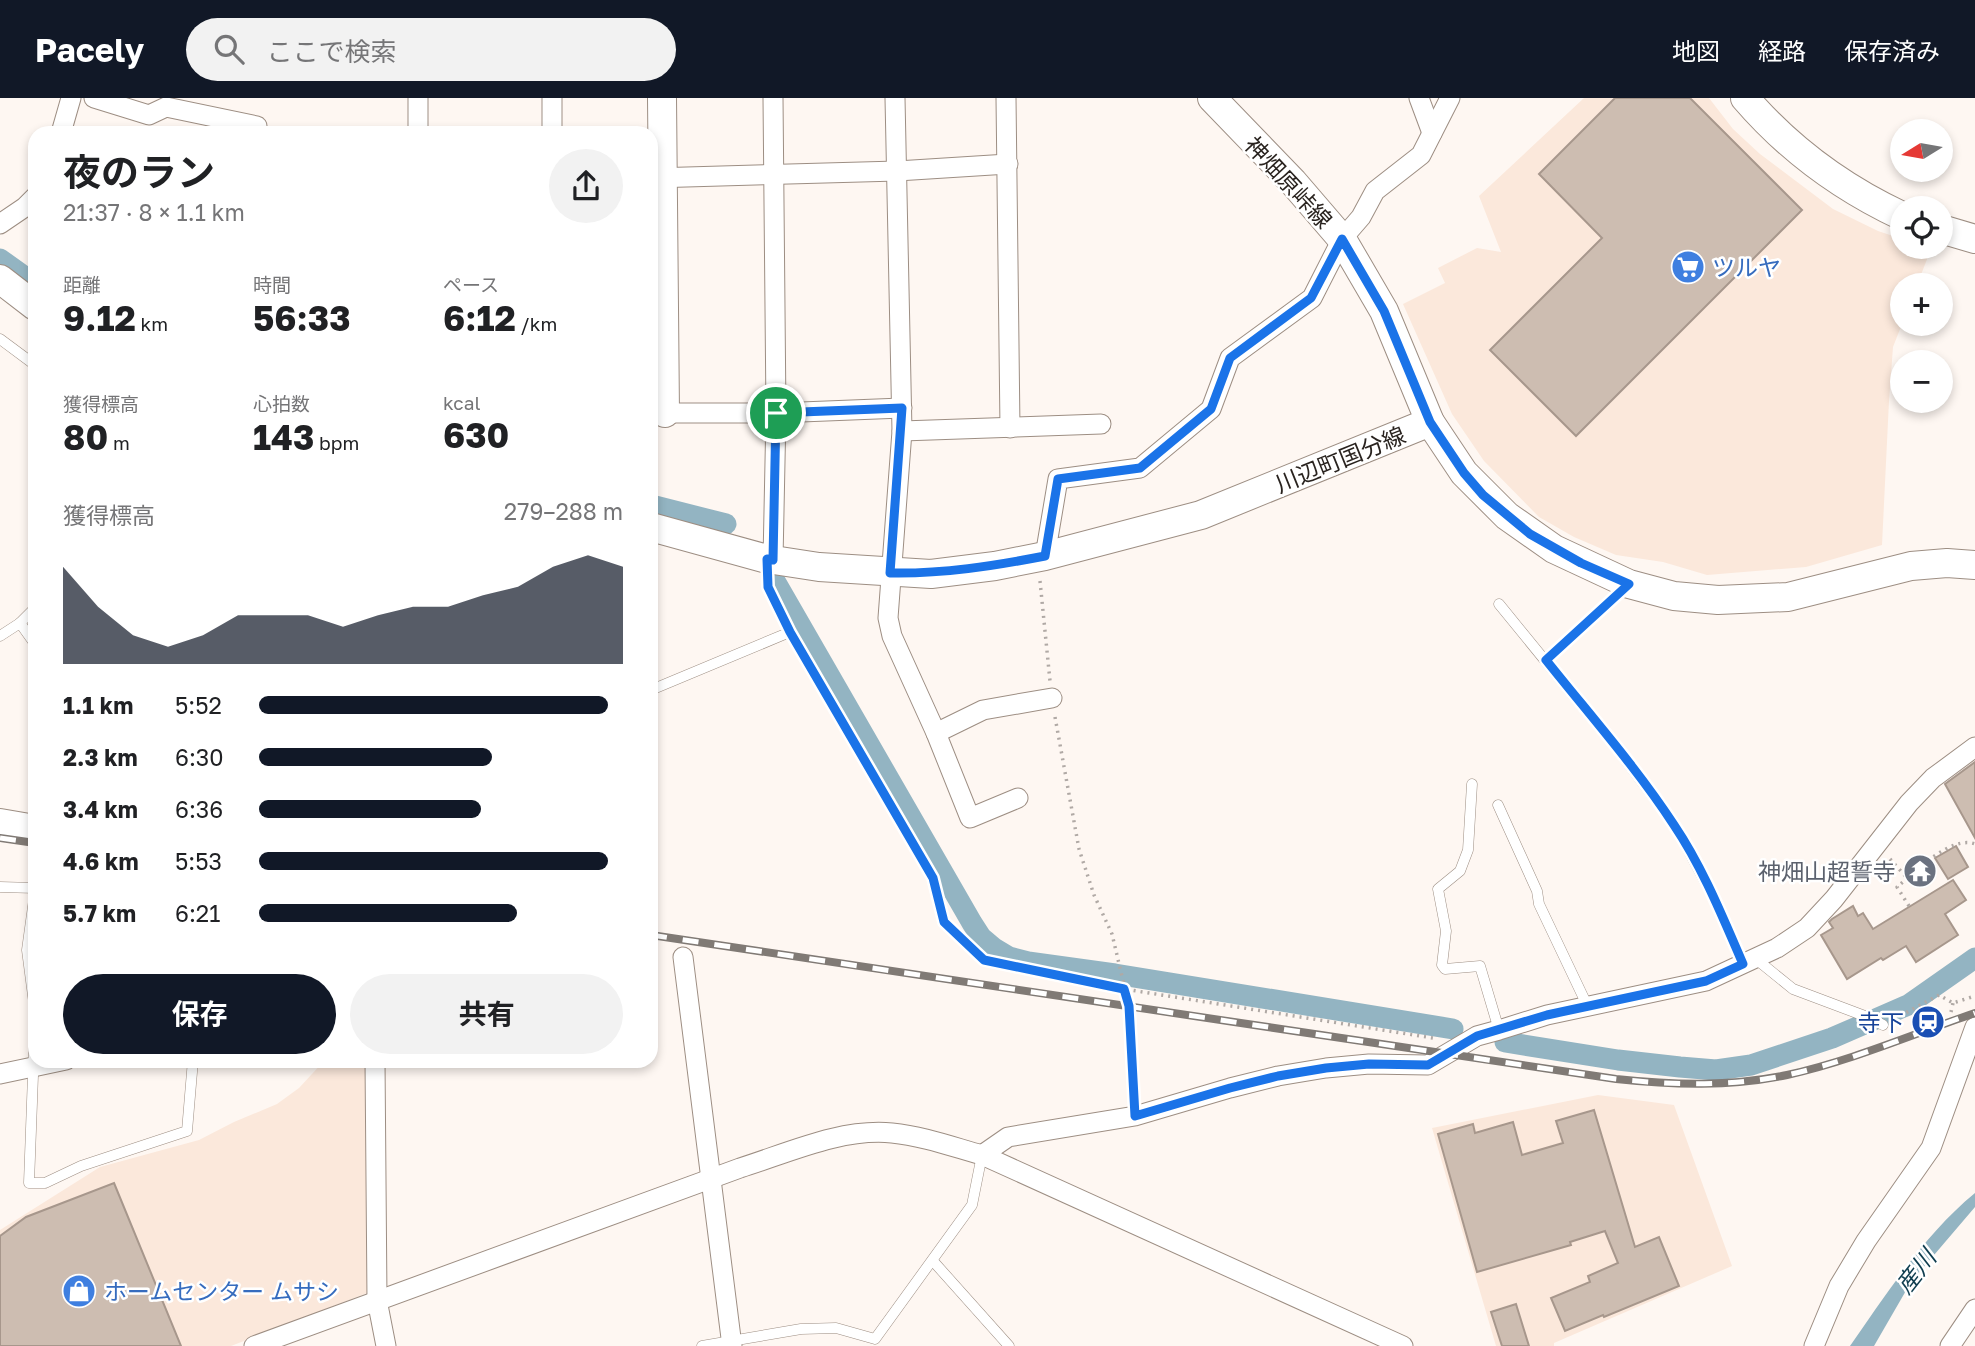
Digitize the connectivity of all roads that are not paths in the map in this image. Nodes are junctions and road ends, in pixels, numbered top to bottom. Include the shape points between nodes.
1 (71, 98) edge
2 (94, 98) edge
3 (418, 98) edge
4 (552, 98) edge
5 (663, 98) edge
6 (773, 98) edge
7 (895, 98) edge
8 (1006, 98) edge
9 (1212, 98) edge
10 (1419, 98) edge
11 (1450, 98) edge
12 (1745, 98) edge
13 (63, 126) edge
14 (257, 126) dead end
15 (418, 126) edge
16 (552, 126) edge
17 (1432, 133) junction
18 (1008, 164) junction
19 (658, 165) edge
20 (897, 171) junction
21 (774, 173) junction
22 (658, 178) edge
23 (28, 208) edge
24 (1890, 209) edge
25 (0, 224) edge
26 (1953, 233) edge
27 (1342, 239) junction
28 (1975, 239) edge
29 (0, 279) edge
30 (28, 301) edge
31 (0, 339) edge
32 (28, 360) edge
33 (902, 408) junction
34 (658, 413) edge
35 (776, 413) junction
36 (1430, 422) junction
37 (1101, 424) dead end
38 (1010, 428) junction
39 (902, 431) junction
40 (658, 529) edge
41 (1045, 556) junction
42 (770, 559) junction
43 (1975, 565) edge
44 (890, 573) junction
45 (1629, 584) junction
46 (1499, 604) dead end
47 (28, 615) edge
48 (20, 623) junction
49 (28, 634) edge
50 (0, 636) edge
51 (1546, 660) junction
52 (658, 687) edge
53 (1052, 698) road end
54 (936, 733) junction
55 (1975, 747) edge
56 (1472, 784) dead end
57 (1018, 798) dead end
58 (1498, 805) dead end
59 (0, 823) edge
60 (28, 828) edge
61 (0, 887) edge
62 (28, 889) edge
63 (683, 957) dead end
64 (1750, 962) junction
65 (1588, 1007) junction
66 (1877, 1022) road end
67 (1499, 1030) junction
68 (1974, 1032) edge
69 (28, 1067) edge
70 (33, 1068) edge
71 (193, 1068) edge
72 (375, 1068) edge
73 (0, 1074) edge
74 (982, 1155) junction
75 (710, 1180) junction
76 (933, 1261) junction
77 (377, 1300) junction
78 (1975, 1309) edge
79 (732, 1343) edge
80 (254, 1346) edge
81 (386, 1346) edge
82 (702, 1346) edge
83 (1009, 1346) edge
84 (1403, 1346) edge
85 (1814, 1346) edge
86 (1950, 1346) edge

1 - 13 street
2 - 14 street via 149,115 166,107
3 - 15 street
4 - 16 street
5 - 19 street
6 - 21 street
7 - 20 street
8 - 18 street
9 - 27 street, 神畑原峠線
10 - 17 street
11 - 17 street
12 - 24 street via 1801,154
17 - 27 street via 1421,155 1375,191
18 - 20 street
18 - 38 street
20 - 21 street
20 - 33 street
21 - 22 street
21 - 35 street
23 - 25 street
26 - 28 street
27 - 36 street, 神畑原峠線 via 1384,311
27 - 41 street via 1311,298 1230,358 1211,409 1140,468 1058,479
29 - 30 street
31 - 32 lane
33 - 35 street
33 - 39 street
34 - 35 street
35 - 42 street
36 - 41 street, 川辺町国分線 via 1201,515
36 - 45 street, 川辺町国分線 via 1464,473 1507,516 1554,549
37 - 38 street
38 - 39 street
39 - 44 street
40 - 42 street, 川辺町国分線
41 - 44 street, 川辺町国分線 via 931,574
42 - 44 street, 川辺町国分線
42 - 52 lane via 768,587 790,632
43 - 45 street, 川辺町国分線 via 1911,566 1764,599 1685,597
44 - 54 street via 892,636
45 - 51 lane
46 - 51 lane
47 - 48 lane
48 - 49 lane
48 - 50 lane
51 - 64 lane via 1676,827
53 - 54 street via 983,710
54 - 57 street via 970,818
55 - 64 street via 1933,778 1808,929
56 - 67 lane via 1468,850 1461,872 1438,889 1446,931 1442,965 1446,969 1480,966
58 - 65 lane
59 - 60 street
61 - 62 lane
63 - 75 street
64 - 65 street via 1706,981
64 - 66 lane via 1793,989
65 - 67 street
67 - 74 street via 1477,1036 1428,1065 1369,1064 1278,1076 1135,1116 1008,1137
68 - 85 street via 1931,1148 1839,1286
69 - 73 street
70 - 71 lane via 29,1183 45,1183 81,1166 187,1131
72 - 77 street
74 - 75 street via 914,1137 871,1133 820,1143
74 - 76 lane via 972,1205
74 - 84 street
75 - 77 street
75 - 79 street
76 - 79 lane via 875,1339 836,1328 801,1329
76 - 83 lane
77 - 80 street
77 - 81 street
78 - 86 street
79 - 82 lane

